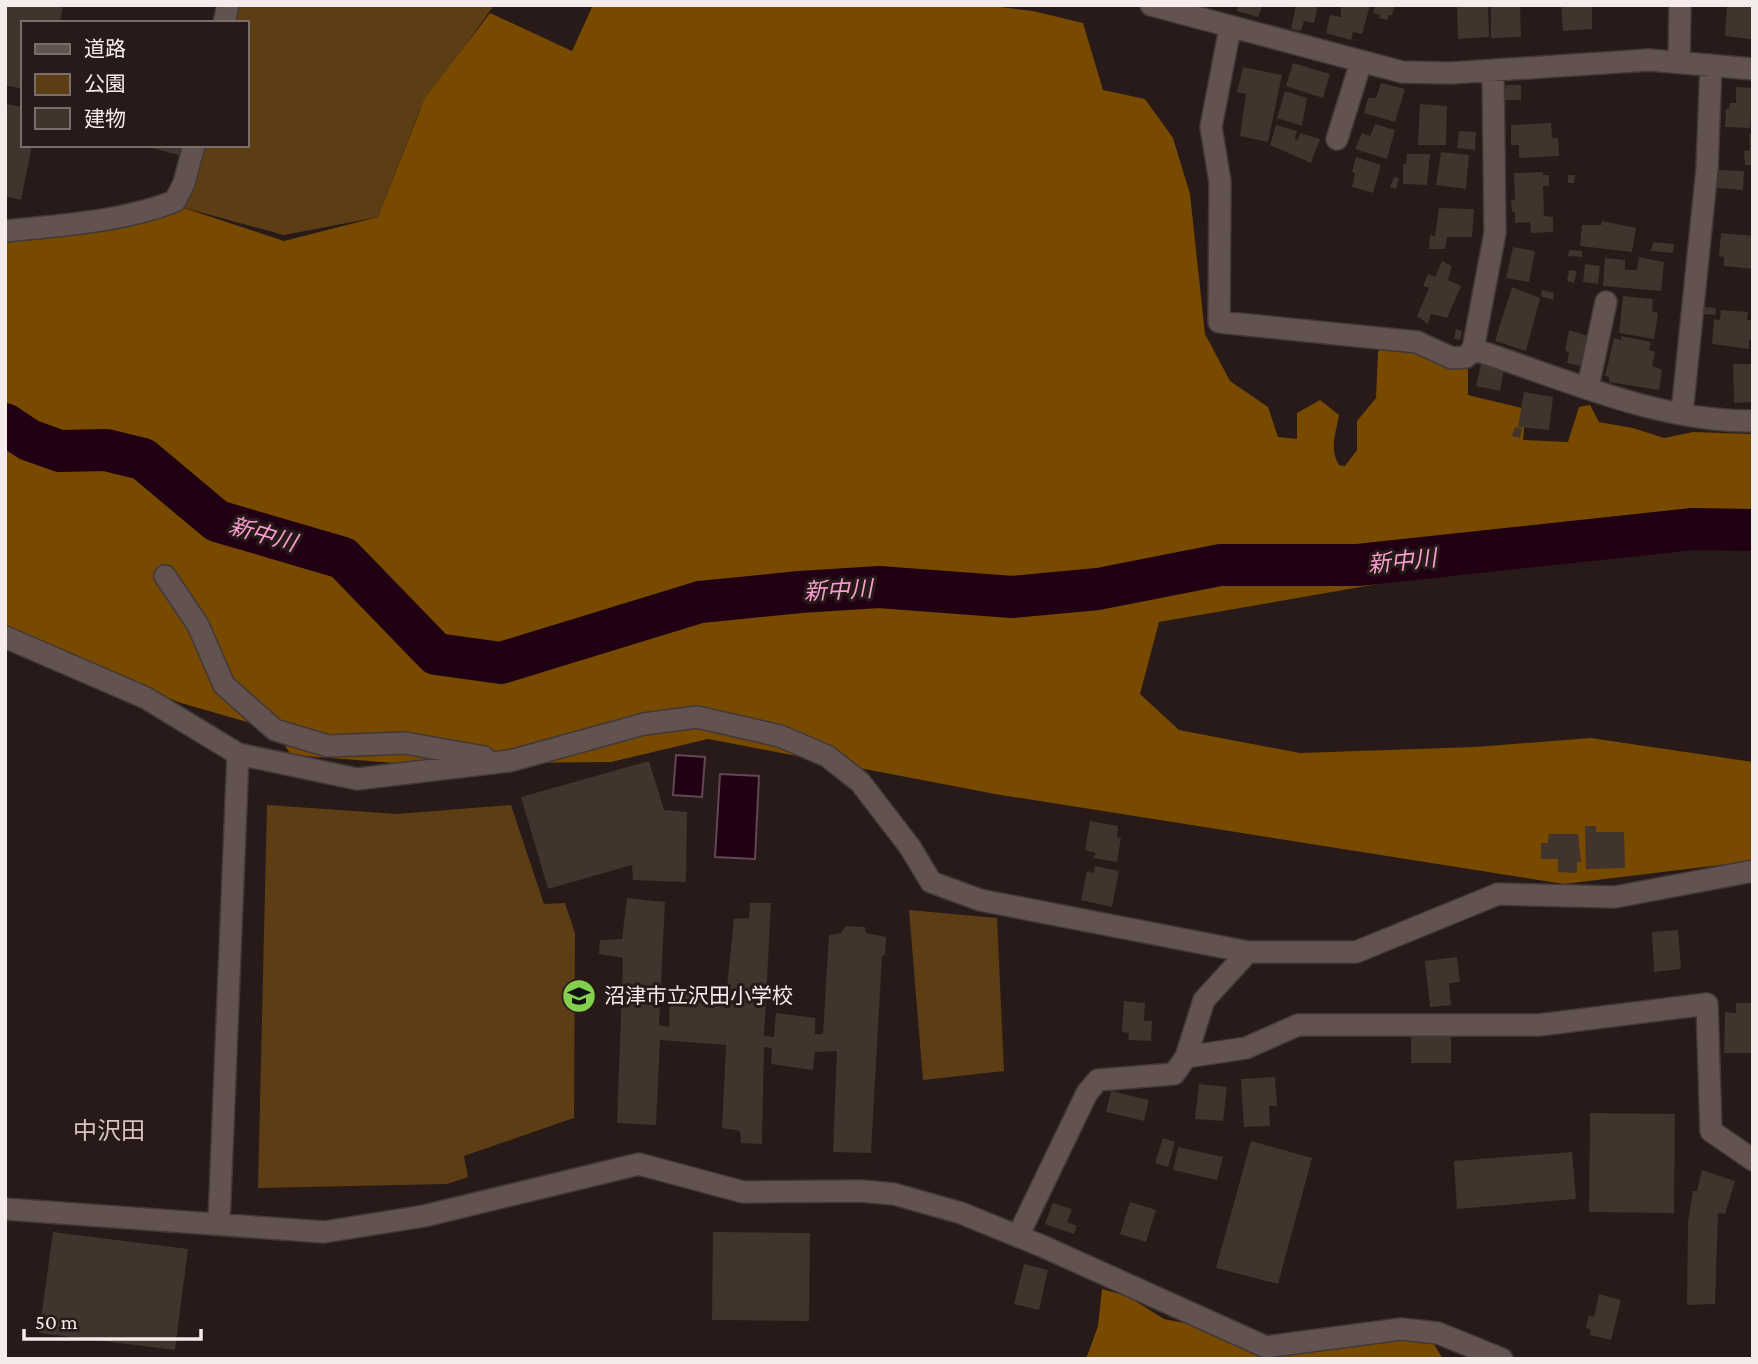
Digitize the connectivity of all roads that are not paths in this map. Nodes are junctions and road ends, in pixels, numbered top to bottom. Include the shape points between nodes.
1 (1152, 5) edge
2 (1680, 5) edge
3 (1203, 13) edge
4 (1230, 28) junction
5 (1679, 61) junction
6 (1361, 62) junction
7 (1711, 65) junction
8 (1753, 69) edge
9 (1493, 70) junction
10 (1337, 139) dead end
11 (193, 147) edge
12 (5, 231) edge
13 (1606, 302) dead end
14 (1473, 349) junction
15 (1588, 387) junction
16 (1682, 413) junction
17 (1753, 421) edge
18 (165, 576) dead end
19 (5, 637) edge
20 (238, 754) junction
21 (510, 761) junction
22 (1753, 871) edge
23 (1248, 952) junction
24 (1186, 1057) junction
25 (1753, 1160) edge
26 (5, 1209) edge
27 (219, 1222) junction
28 (1018, 1236) junction
29 (1502, 1359) edge

1 - 3 street
2 - 5 street
3 - 4 street
4 - 6 street
4 - 14 street via 1211,127 1220,182 1220,321 1417,342 1452,358 1466,357
5 - 7 street
5 - 9 street
6 - 9 street via 1402,72
6 - 10 street
7 - 8 street
7 - 16 street via 1706,169
9 - 14 street via 1496,233
11 - 12 street via 175,201 149,211
13 - 15 street
14 - 15 street
15 - 16 street
16 - 17 street via 1713,421
18 - 21 street via 198,625 225,685 275,730 328,746 405,743
19 - 20 street via 146,698
20 - 21 street via 358,779
20 - 27 street
21 - 23 street via 644,724 696,717 780,736 827,756 860,782 910,847 930,882 980,900
22 - 23 street via 1615,897 1498,894 1356,952
23 - 24 street via 1204,1000
24 - 25 street via 1247,1048 1298,1025 1539,1025 1707,1004 1711,1131
24 - 28 street via 1174,1074 1097,1080
26 - 27 street
27 - 28 street via 324,1232 424,1216 639,1164 743,1192 894,1194
28 - 29 street via 1266,1348 1401,1329 1438,1334

